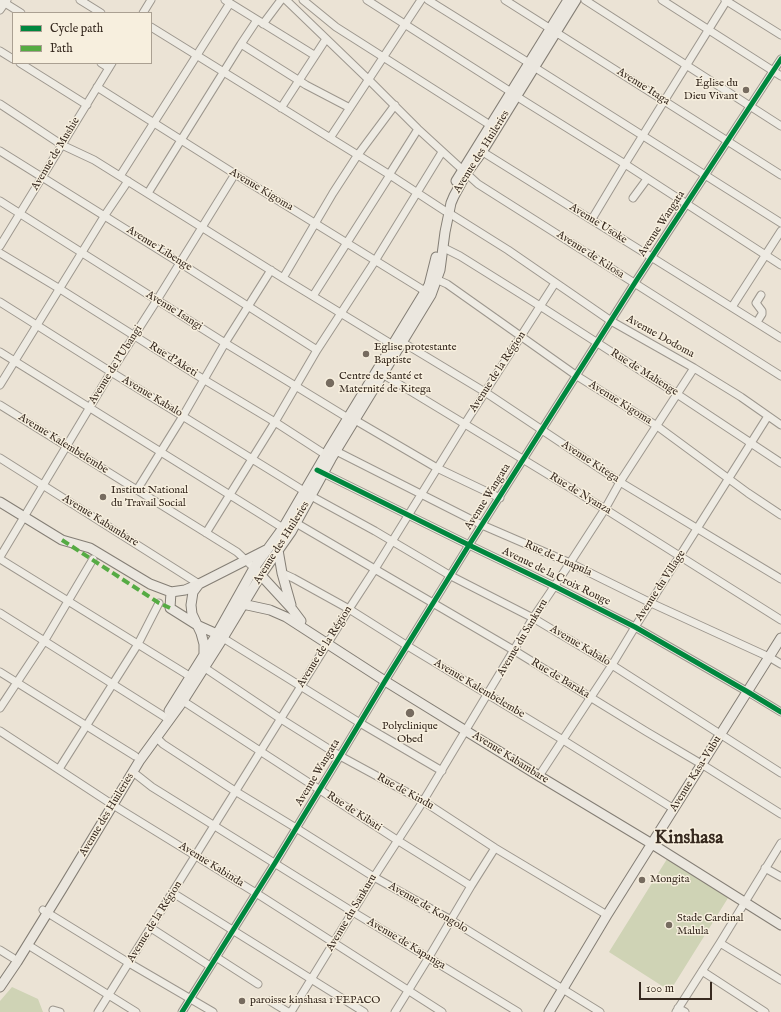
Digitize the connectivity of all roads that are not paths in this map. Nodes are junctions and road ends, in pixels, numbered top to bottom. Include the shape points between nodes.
1 (80, 0) edge
2 (151, 0) edge
3 (285, 0) edge
4 (303, 0) edge
5 (367, 0) edge
6 (421, 0) edge
7 (428, 0) edge
8 (504, 0) edge
9 (568, 0) edge
10 (576, 0) edge
11 (586, 0) edge
12 (662, 0) edge
13 (727, 0) edge
14 (4, 1) edge
15 (228, 2) edge
16 (0, 10) edge
17 (20, 12) edge
18 (99, 12) edge
19 (144, 12) edge
20 (260, 22) junction
21 (406, 24) junction
22 (152, 28) edge
23 (553, 31) junction
24 (708, 31) junction
25 (781, 35) edge
26 (326, 39) junction
27 (241, 44) junction
28 (0, 51) edge
29 (197, 55) junction
30 (314, 55) junction
31 (12, 58) edge
32 (384, 58) junction
33 (781, 59) edge
34 (22, 64) edge
35 (531, 65) junction
36 (110, 66) edge
37 (688, 66) junction
38 (773, 71) junction
39 (224, 72) junction
40 (781, 76) edge
41 (298, 79) junction
42 (369, 80) junction
43 (97, 87) junction
44 (513, 94) junction
45 (665, 101) junction
46 (0, 104) edge
47 (87, 105) junction
48 (395, 105) junction
49 (750, 107) junction
50 (281, 108) junction
51 (350, 108) junction
52 (154, 124) junction
53 (490, 125) junction
54 (781, 126) edge
55 (418, 129) junction
56 (644, 135) junction
57 (330, 138) junction
58 (181, 141) junction
59 (727, 141) junction
60 (62, 145) junction
61 (479, 150) junction
62 (0, 151) edge
63 (442, 152) junction
64 (357, 156) junction
65 (625, 164) junction
66 (464, 172) junction
67 (235, 174) junction
68 (389, 175) junction
69 (705, 175) junction
70 (781, 175) edge
71 (120, 176) junction
72 (42, 177) junction
73 (647, 179) junction
74 (128, 181) junction
75 (416, 192) junction
76 (148, 193) junction
77 (633, 198) dead end
78 (0, 202) edge
79 (686, 205) junction
80 (447, 212) junction
81 (20, 214) junction
82 (105, 216) junction
83 (592, 219) junction
84 (315, 223) junction
85 (781, 223) edge
86 (202, 227) junction
87 (781, 231) edge
88 (346, 243) junction
89 (0, 246) edge
90 (444, 248) junction
91 (0, 253) edge
92 (82, 253) junction
93 (765, 255) junction
94 (652, 258) junction
95 (375, 261) junction
96 (180, 263) junction
97 (781, 265) edge
98 (271, 270) junction
99 (283, 278) junction
100 (438, 280) junction
101 (555, 283) junction
102 (635, 284) junction
103 (60, 289) junction
104 (428, 294) junction
105 (761, 295) dead end
106 (313, 296) junction
107 (157, 300) junction
108 (0, 302) edge
109 (248, 306) junction
110 (540, 306) junction
111 (732, 307) junction
112 (341, 313) junction
113 (611, 321) junction
114 (757, 322) junction
115 (38, 325) junction
116 (134, 336) junction
117 (522, 336) junction
118 (781, 338) edge
119 (389, 342) junction
120 (402, 342) junction
121 (225, 343) junction
122 (597, 344) junction
123 (317, 350) junction
124 (0, 352) edge
125 (15, 361) junction
126 (694, 368) junction
127 (110, 372) junction
128 (380, 373) junction
129 (577, 376) junction
130 (781, 376) edge
131 (203, 379) junction
132 (0, 386) edge
133 (295, 386) junction
134 (485, 392) junction
135 (677, 394) junction
136 (0, 405) edge
137 (89, 407) junction
138 (183, 416) junction
139 (768, 416) junction
140 (352, 419) junction
141 (275, 422) junction
142 (464, 425) junction
143 (781, 425) edge
144 (657, 426) junction
145 (542, 431) junction
146 (751, 444) junction
147 (66, 446) junction
148 (336, 451) junction
149 (160, 452) junction
150 (326, 455) junction
151 (0, 458) edge
152 (252, 460) junction
153 (523, 460) junction
154 (781, 463) edge
155 (437, 468) junction
156 (320, 472) junction
157 (729, 479) junction
158 (620, 482) junction
159 (43, 485) junction
160 (137, 490) junction
161 (308, 494) junction
162 (421, 494) junction
163 (230, 495) junction
164 (500, 498) junction
165 (0, 502) edge
166 (605, 509) junction
167 (408, 515) junction
168 (781, 515) edge
169 (25, 517) junction
170 (296, 523) junction
171 (482, 525) junction
172 (283, 528) junction
173 (697, 529) junction
174 (206, 533) junction
175 (392, 542) junction
176 (469, 545) junction
177 (268, 549) junction
178 (278, 550) junction
179 (680, 556) junction
180 (0, 558) edge
181 (93, 559) dead end
182 (246, 560) junction
183 (570, 563) junction
184 (375, 569) junction
185 (258, 572) junction
186 (282, 573) junction
187 (451, 576) junction
188 (781, 579) edge
189 (199, 584) junction
190 (554, 586) junction
191 (171, 592) junction
192 (68, 600) junction
193 (160, 603) dead end
194 (239, 603) junction
195 (651, 603) junction
196 (434, 604) junction
197 (292, 609) junction
198 (349, 609) junction
199 (0, 613) edge
200 (533, 618) junction
201 (781, 620) edge
202 (302, 621) joint
203 (197, 625) junction
204 (635, 627) junction
205 (310, 633) junction
206 (220, 636) junction
207 (781, 638) edge
208 (44, 640) junction
209 (138, 644) junction
210 (327, 644) junction
211 (406, 645) junction
212 (514, 651) junction
213 (204, 655) junction
214 (769, 657) junction
215 (781, 664) edge
216 (612, 665) junction
217 (205, 668) junction
218 (0, 672) edge
219 (190, 677) junction
220 (385, 680) junction
221 (17, 682) junction
222 (113, 684) junction
223 (300, 686) junction
224 (748, 692) junction
225 (489, 694) junction
226 (591, 697) junction
227 (181, 699) junction
228 (0, 708) edge
229 (781, 712) edge
230 (165, 717) junction
231 (281, 719) junction
232 (360, 723) junction
233 (87, 726) junction
234 (0, 731) edge
235 (466, 731) junction
236 (721, 735) junction
237 (156, 737) junction
238 (563, 740) junction
239 (260, 750) junction
240 (136, 756) junction
241 (340, 756) junction
242 (703, 765) junction
243 (59, 769) junction
244 (442, 771) junction
245 (133, 772) junction
246 (781, 772) edge
247 (539, 776) junction
248 (320, 790) junction
249 (234, 791) junction
250 (423, 801) junction
251 (111, 803) junction
252 (674, 809) junction
253 (781, 814) edge
254 (214, 826) junction
255 (296, 828) junction
256 (398, 840) junction
257 (781, 842) edge
258 (652, 844) junction
259 (495, 848) junction
260 (196, 856) junction
261 (275, 863) junction
262 (765, 868) junction
263 (374, 877) junction
264 (781, 877) edge
265 (471, 886) junction
266 (256, 893) junction
267 (173, 894) junction
268 (745, 901) junction
269 (45, 912) junction
270 (353, 912) junction
271 (607, 915) junction
272 (451, 920) junction
273 (781, 924) edge
274 (151, 928) junction
275 (232, 931) junction
276 (720, 942) junction
277 (334, 943) junction
278 (28, 945) junction
279 (0, 950) edge
280 (216, 957) junction
281 (13, 958) junction
282 (429, 958) junction
283 (129, 963) junction
284 (210, 966) junction
285 (702, 971) junction
286 (0, 979) edge
287 (312, 980) junction
288 (781, 980) edge
289 (258, 984) dead end
290 (0, 987) edge
291 (563, 989) junction
292 (408, 990) junction
293 (108, 995) junction
294 (191, 998) junction
295 (270, 1001) dead end
296 (677, 1010) edge
297 (98, 1012) edge
298 (136, 1012) edge
299 (182, 1012) edge
300 (213, 1012) edge
301 (288, 1012) edge
302 (291, 1012) edge
303 (364, 1012) edge
304 (395, 1012) edge
305 (442, 1012) edge
306 (518, 1012) edge
307 (549, 1012) edge
308 (600, 1012) edge
309 (685, 1012) edge
310 (765, 1012) edge

1 - 18 street
2 - 19 street
3 - 20 street
3 - 26 street, Avenue de Kilosa
4 - 32 street via 336,27
5 - 21 street
6 - 21 street
7 - 35 street
8 - 23 street, Avenue Itaga
9 - 23 main road, Avenue des Huileries
10 - 23 main road, Avenue des Huileries
11 - 37 street
12 - 24 street
13 - 24 street
13 - 25 street
14 - 16 street
14 - 17 street
15 - 20 street
15 - 29 street
20 - 27 street
20 - 30 street
21 - 32 street
21 - 44 street
22 - 29 street, Avenue Dodoma
23 - 35 main road, Avenue des Huileries
23 - 45 street, Avenue Itaga
24 - 37 street
24 - 38 street
26 - 30 street
26 - 42 street, Avenue de Kilosa
27 - 39 street
27 - 41 street
28 - 31 street
29 - 39 street, Avenue Dodoma
29 - 52 street
30 - 41 street
32 - 42 street
32 - 53 street
33 - 38 street, Avenue Wangata
34 - 47 street
35 - 44 main road, Avenue des Huileries
35 - 56 street
36 - 43 street, Avenue de Mushie
37 - 45 street
37 - 49 street
38 - 40 street
38 - 49 street, Avenue Wangata
39 - 50 street, Avenue Dodoma
39 - 58 street
41 - 50 street
41 - 51 street
42 - 48 street, Avenue de Kilosa
42 - 51 street
43 - 47 street, Avenue de Mushie
43 - 52 street, Avenue Kigoma
44 - 53 main road, Avenue des Huileries
44 - 61 main road, Avenue des Huileries
44 - 65 street
45 - 56 street
45 - 59 street, Avenue Itaga
46 - 60 street
47 - 60 street, Avenue de Mushie
48 - 55 street, Avenue de Kilosa
48 - 64 street
49 - 54 street
49 - 59 street, Avenue Wangata
50 - 57 street, Avenue Dodoma
51 - 57 street
52 - 58 street, Avenue Kigoma
52 - 71 street
53 - 61 main road, Avenue des Huileries
55 - 63 street, Avenue de Kilosa
55 - 68 street
56 - 65 street
56 - 69 street
57 - 64 street, Avenue Dodoma
58 - 67 street, Avenue Kigoma
58 - 76 street
59 - 69 street, Avenue Wangata
59 - 70 street, Avenue Itaga
60 - 71 street
60 - 72 street, Avenue de Mushie
61 - 66 main road, Avenue des Huileries
61 - 83 street, Avenue Usoke
62 - 72 street, Avenue Libenge
63 - 66 street, Avenue de Kilosa
63 - 75 street
64 - 68 street, Avenue Dodoma
64 - 84 street
65 - 73 street
65 - 83 street
66 - 80 main road, Avenue des Huileries
66 - 102 street, Avenue de Kilosa via 495,195
67 - 84 street, Avenue Kigoma
67 - 86 street, Avenue de l'Ubangi
68 - 75 street, Avenue Dodoma
68 - 88 street
69 - 79 street, Avenue Wangata
69 - 85 street
71 - 74 street
72 - 81 street, Avenue de Mushie
72 - 82 street, Avenue Libenge
73 - 77 street
73 - 79 street
74 - 76 street
74 - 82 street
75 - 80 street, Avenue Dodoma
75 - 95 street
76 - 86 street
78 - 81 street, Avenue Isangi
79 - 93 street
79 - 94 street, Avenue Wangata
80 - 90 main road, Avenue des Huileries
80 - 101 street, Avenue Dodoma
80 - 104 main road, Avenue des Huileries
81 - 89 street, Avenue de Mushie
81 - 92 street, Avenue Isangi
82 - 92 street
82 - 96 street, Avenue Libenge
83 - 94 street, Avenue Usoke
84 - 88 street, Avenue Kigoma
84 - 99 street
86 - 96 street, Avenue de l'Ubangi
86 - 98 street
87 - 93 street
88 - 95 street, Avenue Kigoma
88 - 106 street
90 - 100 main road, Avenue des Huileries
90 - 110 street, Rue de Mahenge
91 - 103 street, Rue d'Aketi
92 - 103 street
92 - 107 street, Avenue Isangi
93 - 97 street
93 - 111 street
94 - 102 street, Avenue Wangata
94 - 111 street, Avenue Usoke
95 - 104 street, Avenue Kigoma
95 - 112 street
96 - 107 street, Avenue de l'Ubangi
96 - 109 street, Avenue Libenge
98 - 99 street
98 - 109 street
99 - 106 street
100 - 104 main road, Avenue des Huileries
100 - 117 street, Avenue Kigoma via 448,284
101 - 110 street, Avenue de la Région
101 - 113 street, Avenue Dodoma
102 - 113 street, Avenue Wangata
102 - 130 street, Avenue de Kilosa
103 - 115 street
103 - 116 street, Rue d'Aketi
104 - 119 main road, Avenue des Huileries
104 - 120 main road, Avenue des Huileries
105 - 114 street via 756,303 762,311
106 - 112 street
107 - 116 street, Avenue de l'Ubangi
107 - 121 street, Avenue Isangi
108 - 115 street, Avenue Kabalo
109 - 121 street
109 - 123 street, Avenue Libenge
110 - 117 street, Avenue de la Région
110 - 122 street, Rue de Mahenge
111 - 114 street, Avenue Usoke
112 - 119 street
112 - 123 street
113 - 122 street, Avenue Wangata
113 - 126 street, Avenue Dodoma
114 - 118 street, Avenue Usoke
115 - 125 street
115 - 127 street, Avenue Kabalo
116 - 127 street, Avenue de l'Ubangi
116 - 131 street, Rue d'Aketi
117 - 129 street, Avenue Kigoma
117 - 134 street, Avenue de la Région
119 - 128 main road, Avenue des Huileries
120 - 128 main road, Avenue des Huileries
120 - 134 street, Avenue Kitega
121 - 131 street
121 - 133 street, Avenue Isangi
122 - 129 street, Avenue Wangata
122 - 135 street, Rue de Mahenge
123 - 133 street
124 - 125 street
125 - 132 street
125 - 137 street
126 - 135 street, Avenue du Sankuru
126 - 139 street, Avenue Dodoma
127 - 137 street, Avenue de l'Ubangi
127 - 138 street, Avenue Kabalo
128 - 140 main road, Avenue des Huileries
128 - 142 street, Rue de Nyanza
129 - 144 street, Avenue Kigoma
129 - 145 street, Avenue Wangata
131 - 138 street
131 - 141 street, Rue d'Aketi
133 - 140 street, Avenue Isangi
133 - 141 street
134 - 142 street, Avenue de la Région
134 - 145 street, Avenue Kitega
135 - 144 street, Avenue du Sankuru
135 - 146 street, Rue de Mahenge
136 - 147 street, Avenue Kalembelembe
137 - 147 street, Avenue de l'Ubangi
137 - 149 street
138 - 149 street
138 - 152 street, Avenue Kabalo
139 - 143 street, Avenue Dodoma
139 - 146 street, Avenue du Village
140 - 148 main road, Avenue des Huileries
140 - 150 main road, Avenue des Huileries
140 - 155 street, Avenue Isangi
141 - 150 street, Rue d'Aketi
141 - 152 street
142 - 153 street, Rue de Nyanza
142 - 155 street, Avenue de la Région
144 - 157 street, Avenue Kigoma
144 - 158 street, Avenue du Sankuru
145 - 153 street, Avenue Wangata
145 - 158 street, Avenue Kitega
146 - 154 street, Rue de Mahenge
146 - 157 street, Avenue du Village
147 - 159 street, Avenue de l'Ubangi
147 - 160 street, Avenue Kalembelembe
148 - 156 main road, Avenue des Huileries
148 - 162 street, Rue de Luapula
149 - 160 street
149 - 163 street
150 - 156 main road, Avenue des Huileries
151 - 159 street, Avenue Kabambare
152 - 161 street, Avenue Kabalo
152 - 163 street
153 - 164 street, Avenue Wangata
153 - 166 street, Rue de Nyanza
155 - 162 street, Avenue de la Région
155 - 164 street, Avenue Isangi
156 - 161 main road, Avenue des Huileries
156 - 167 street, Avenue de la Croix Rouge
157 - 168 street, Avenue Kigoma
157 - 173 street, Avenue du Village
158 - 166 street, Avenue du Sankuru
158 - 173 street, Avenue Kitega
159 - 169 street, Avenue de l'Ubangi
159 - 189 street, Avenue Kabambare
160 - 174 street, Avenue Kalembelembe
161 - 170 main road, Avenue des Huileries
161 - 172 main road, Avenue des Huileries
161 - 175 street, Avenue Kabalo
162 - 167 street, Avenue de la Région
162 - 171 street, Rue de Luapula
163 - 172 street
163 - 174 street
164 - 171 street, Avenue Wangata
165 - 169 main road
166 - 179 street, Rue de Nyanza
166 - 183 street, Avenue du Sankuru
167 - 175 street, Avenue de la Région
167 - 176 street, Avenue de la Croix Rouge
169 - 180 street, Avenue de l'Ubangi
169 - 191 main road via 62,540 94,550 150,584
170 - 178 main road, Avenue des Huileries
170 - 184 street, Rue de Baraka
171 - 176 street, Avenue Wangata
171 - 183 street, Rue de Luapula
172 - 177 main road, Avenue des Huileries
173 - 179 street, Avenue du Village
173 - 188 street, Avenue Kitega
174 - 182 street, Avenue Kalembelembe
175 - 184 street, Avenue de la Région
175 - 187 street, Avenue Kabalo
176 - 187 street, Avenue Wangata
176 - 190 street, Avenue de la Croix Rouge
177 - 182 main road
177 - 185 main road, Avenue des Huileries
178 - 185 main road, Avenue des Huileries
178 - 186 main road
179 - 195 street, Avenue du Village
179 - 201 street, Rue de Nyanza
180 - 192 street
181 - 192 street
182 - 185 street, Avenue Kalembelembe
182 - 189 main road
183 - 190 street, Avenue du Sankuru
183 - 195 street, Rue de Luapula
184 - 196 street, Rue de Baraka
184 - 198 street, Avenue de la Région
185 - 194 main road, Avenue des Huileries
185 - 197 main road, Avenue Kalembelembe
186 - 197 main road
186 - 198 street, Avenue Kalembelembe
187 - 196 street, Avenue Wangata
187 - 200 street, Avenue Kabalo
189 - 191 main road
189 - 203 main road via 191,599 192,614
190 - 200 street, Avenue du Sankuru
190 - 204 street, Avenue de la Croix Rouge
191 - 203 main road via 170,608
192 - 208 street
192 - 209 street
193 - 209 street
194 - 205 main road, Avenue Kabambare via 270,610
194 - 206 main road, Avenue des Huileries
195 - 204 street, Avenue du Village
195 - 214 street, Rue de Luapula
196 - 211 street, Avenue Wangata
196 - 212 street, Rue de Baraka
197 - 202 main road, Avenue Kalembelembe
198 - 210 street, Avenue de la Région
198 - 211 street, Avenue Kalembelembe
199 - 208 street
200 - 212 street, Avenue du Sankuru
200 - 216 street, Avenue Kabalo
202 - 205 street, Avenue Kalembelembe
203 - 206 main road
203 - 213 main road via 204,644
204 - 216 street, Avenue du Village
204 - 224 street, Avenue de la Croix Rouge
205 - 210 main road, Avenue Kabambare
206 - 213 main road, Avenue des Huileries
206 - 217 main road, Avenue des Huileries
206 - 223 street
207 - 214 main road, Avenue Kasa-Vubu
208 - 221 street
208 - 222 street
209 - 219 street
209 - 222 street
210 - 220 main road, Avenue Kabambare
210 - 223 street, Avenue de la Région
211 - 220 street, Avenue Wangata
211 - 225 street, Avenue Kalembelembe
212 - 225 street, Avenue du Sankuru
212 - 226 street, Rue de Baraka
213 - 219 main road, Avenue des Huileries
214 - 215 street, Rue de Luapula
214 - 224 main road, Avenue Kasa-Vubu
216 - 226 street, Avenue du Village
216 - 236 street, Avenue Kabalo
217 - 227 main road, Avenue des Huileries
217 - 231 street, Rue de Kindu
218 - 221 street
219 - 227 main road, Avenue des Huileries
220 - 232 street, Avenue Wangata
220 - 235 main road, Avenue Kabambare
221 - 228 street
221 - 233 street
222 - 230 street
222 - 233 street
223 - 231 street, Avenue de la Région
223 - 232 street
224 - 229 street, Avenue de la Croix Rouge
224 - 236 main road, Avenue Kasa-Vubu
225 - 235 street, Avenue du Sankuru
225 - 238 street, Avenue Kalembelembe
226 - 238 street, Avenue du Village
226 - 242 street, Rue de Baraka
227 - 230 main road, Avenue des Huileries
227 - 237 main road, Avenue des Huileries
227 - 239 street, Rue de Kibati
230 - 240 main road, Avenue des Huileries
231 - 239 street, Avenue de la Région
231 - 241 street, Rue de Kindu
232 - 241 street, Avenue Wangata
232 - 244 street
233 - 240 street
233 - 243 street
234 - 243 street, Avenue Kabinda
235 - 244 street, Avenue du Sankuru
235 - 247 main road, Avenue Kabambare
236 - 242 main road, Avenue Kasa-Vubu
236 - 246 street, Avenue Kabalo
237 - 245 main road, Avenue des Huileries
237 - 249 street, Avenue de Kongolo
238 - 247 street, Avenue du Village
238 - 252 street, Avenue Kalembelembe
239 - 248 street, Rue de Kibati
239 - 249 street, Avenue de la Région
240 - 251 main road, Avenue des Huileries
241 - 248 street, Avenue Wangata
241 - 250 street, Rue de Kindu
242 - 252 main road, Avenue Kasa-Vubu
242 - 253 street, Rue de Baraka
243 - 251 street, Avenue Kabinda
244 - 250 street, Avenue du Sankuru
245 - 251 main road, Avenue des Huileries
245 - 254 street, Avenue de Kapanga
247 - 258 main road, Avenue Kabambare
248 - 255 street, Avenue Wangata
248 - 256 street, Rue de Kibati
249 - 254 street, Avenue de la Région
249 - 255 street, Avenue de Kongolo
250 - 256 street, Avenue du Sankuru
250 - 259 street, Rue de Kindu
251 - 260 street, Avenue Kabinda
251 - 269 main road, Avenue des Huileries
252 - 258 main road, Avenue Kasa-Vubu
254 - 260 street, Avenue de la Région
254 - 261 street, Avenue de Kapanga
255 - 261 street, Avenue Wangata
255 - 263 street, Avenue de Kongolo
256 - 263 street, Avenue du Sankuru
256 - 265 street, Rue de Kibati
257 - 262 street
258 - 268 main road, Avenue Kabambare
258 - 271 main road, Avenue Kasa-Vubu
259 - 265 street
259 - 271 street, Rue de Kindu
260 - 266 street, Avenue Kabinda
260 - 267 street, Avenue de la Région
261 - 266 street, Avenue Wangata
261 - 270 street, Avenue de Kapanga
262 - 264 street
262 - 268 street
263 - 270 street, Avenue du Sankuru
263 - 272 street, Avenue de Kongolo
265 - 272 street
266 - 275 street, Avenue Wangata
266 - 277 street, Avenue Kabinda
267 - 274 street, Avenue de la Région
267 - 275 street
268 - 273 main road, Avenue Kabambare
268 - 276 street
269 - 278 main road, Avenue des Huileries
269 - 281 main road, Avenue des Huileries
269 - 283 street
270 - 277 street, Avenue du Sankuru
270 - 282 street, Avenue de Kapanga
271 - 291 main road, Avenue Kasa-Vubu
272 - 282 street
272 - 291 street, Avenue de Kongolo
274 - 283 street, Avenue de la Région
274 - 284 street
275 - 280 street, Avenue Wangata
275 - 287 street
276 - 285 street
276 - 288 street
277 - 287 street, Avenue du Sankuru
277 - 292 street, Avenue Kabinda
278 - 290 main road, Avenue des Huileries
278 - 293 street
279 - 281 street
280 - 284 street, Avenue Wangata
280 - 289 street
281 - 286 main road, Avenue des Huileries
282 - 292 street
282 - 306 street, Avenue de Kapanga
283 - 293 street, Avenue de la Région
283 - 294 street
284 - 294 street, Avenue Wangata
285 - 296 street
285 - 310 street
287 - 302 street, Avenue du Sankuru
287 - 303 street
291 - 307 main road, Avenue Kasa-Vubu
291 - 308 street, Avenue de Kongolo
292 - 304 street
292 - 305 street, Avenue Kabinda
293 - 297 street, Avenue de la Région
293 - 298 street
294 - 299 street, Avenue Wangata
294 - 300 street
295 - 301 street
296 - 309 street

